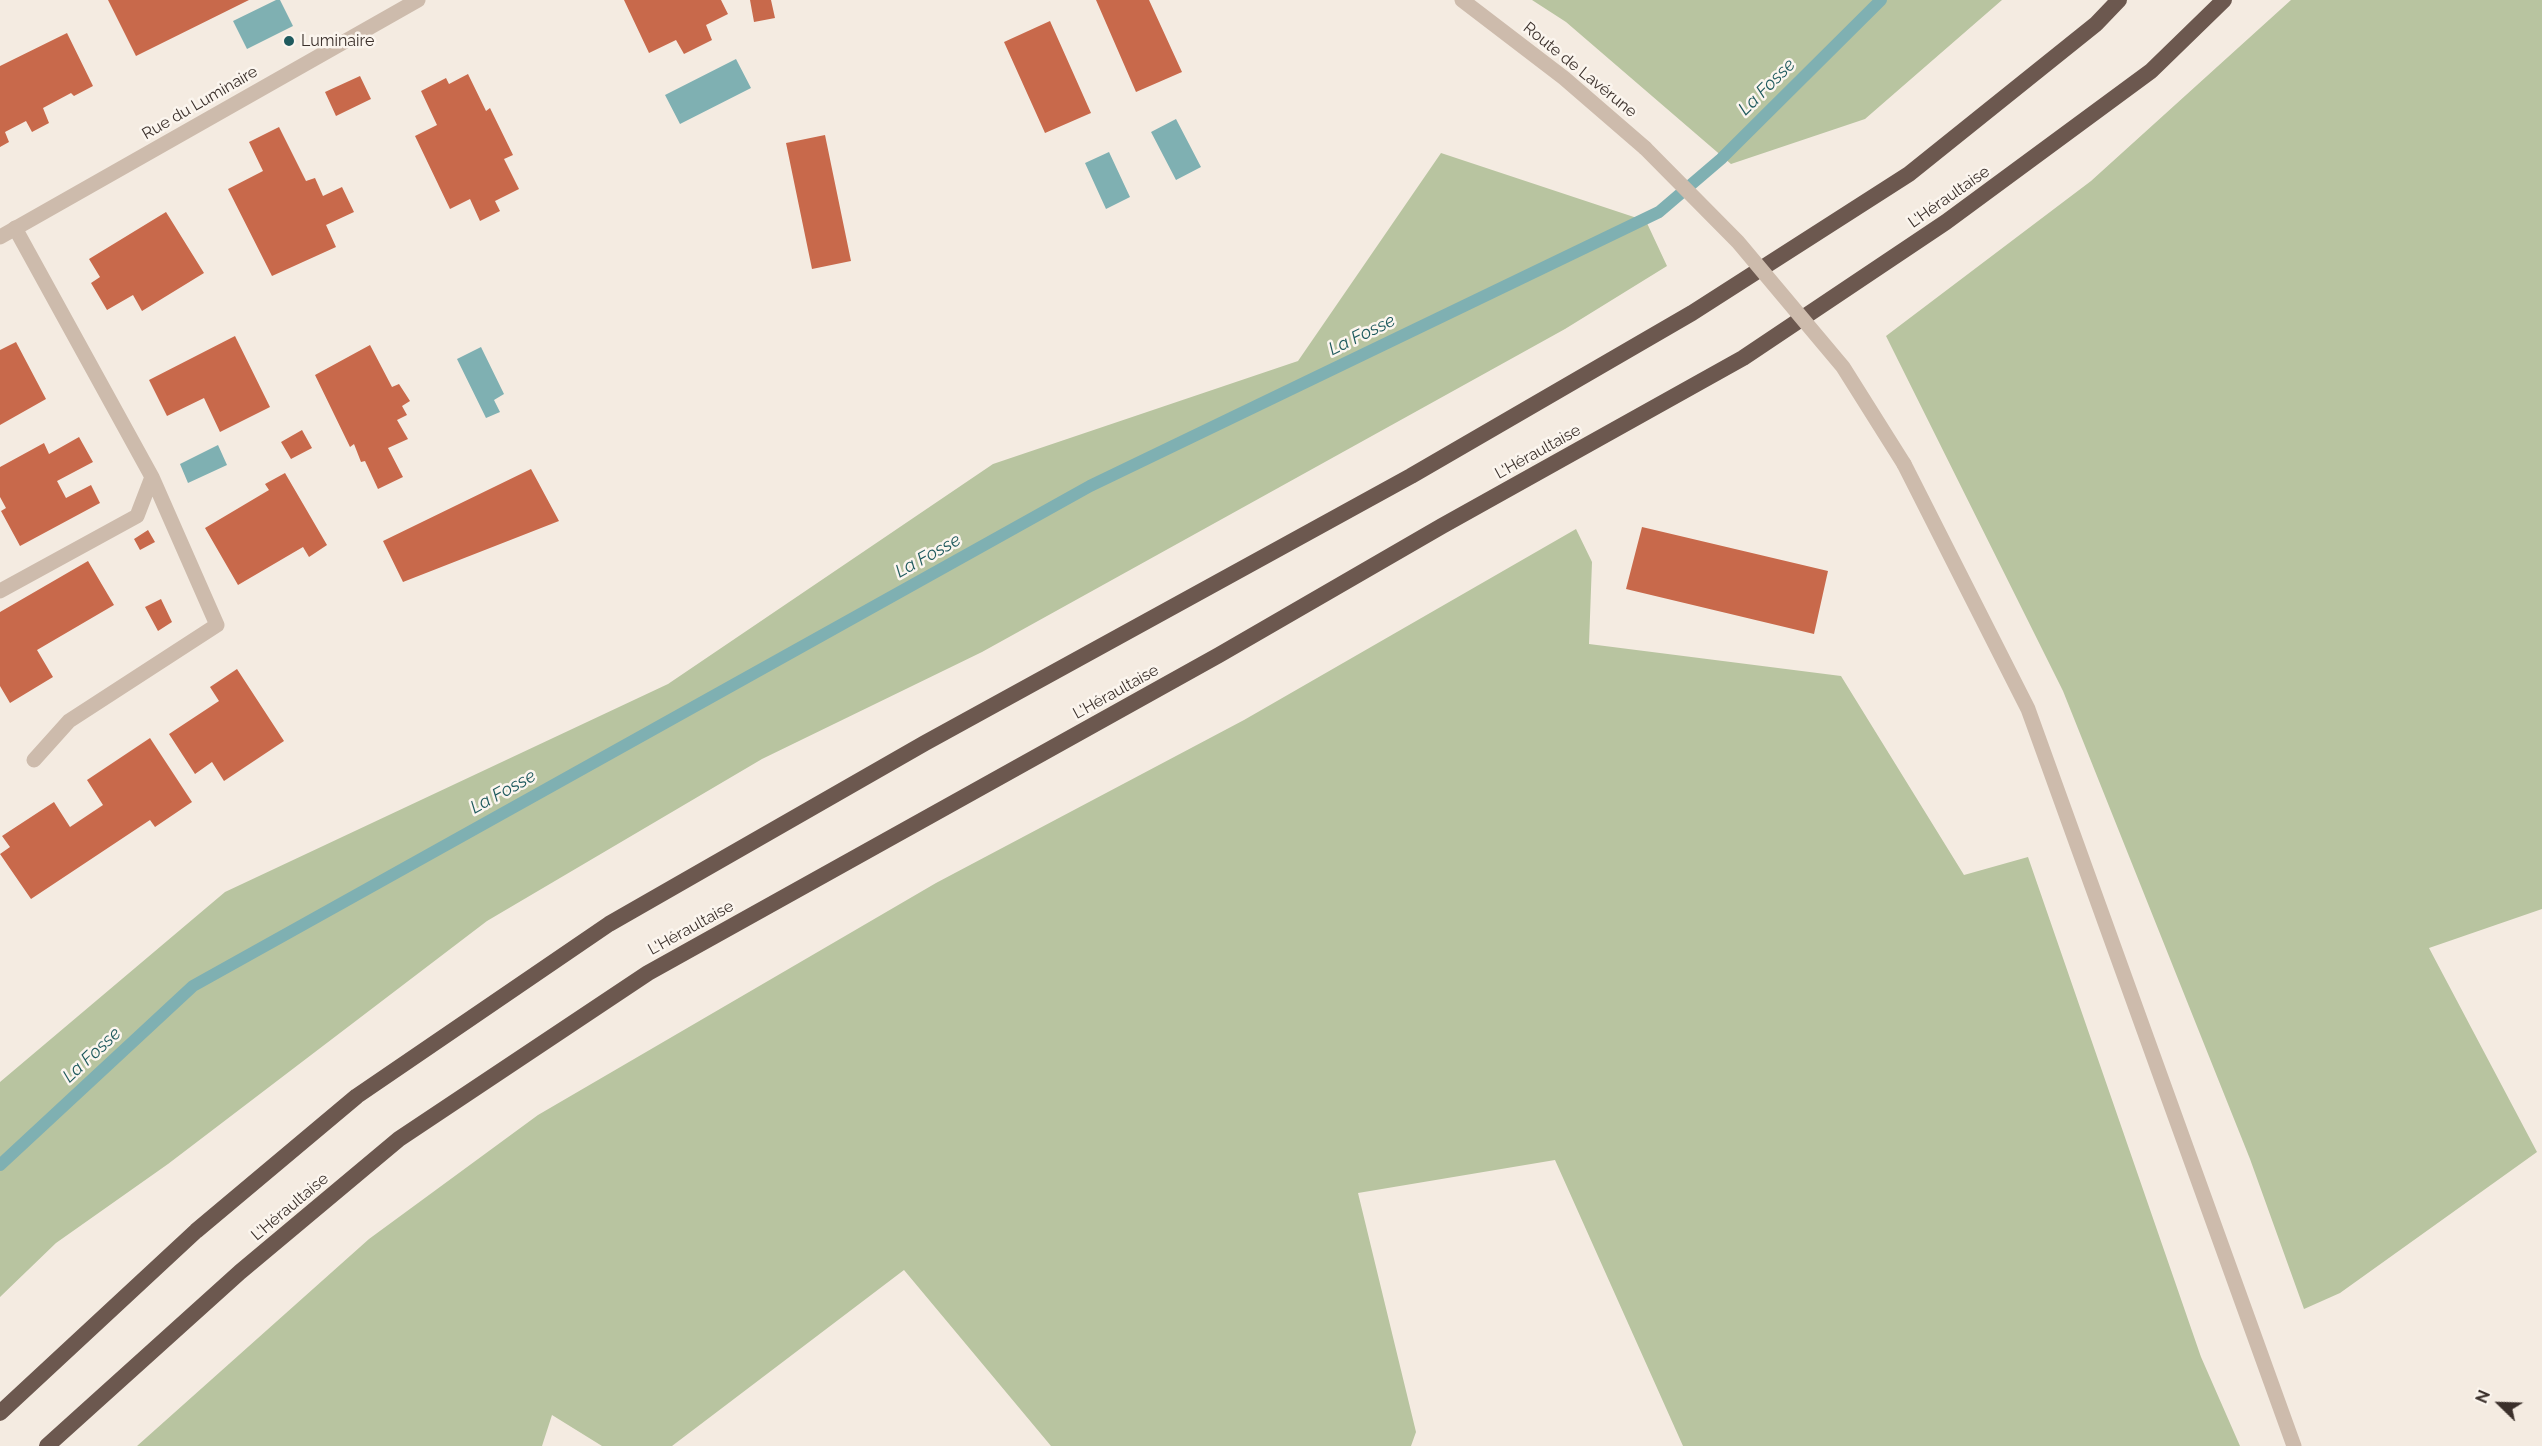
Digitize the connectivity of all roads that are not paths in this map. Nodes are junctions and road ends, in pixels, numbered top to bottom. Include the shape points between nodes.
1 (418, 0) edge
2 (1462, 0) edge
3 (2119, 0) edge
4 (2224, 0) edge
5 (15, 228) junction
6 (0, 237) edge
7 (152, 477) junction
8 (0, 591) edge
9 (34, 760) dead end
10 (0, 1413) edge
11 (47, 1446) edge
12 (2294, 1446) edge

1 - 5 street, Rue du Luminaire
2 - 12 street, Route de Lavérune, bridge via 1564,78 1645,148 1738,242 1843,367 1904,464 2028,709
3 - 10 highway via 2096,24 1910,174 1692,314 1411,476 925,742 609,924 357,1096 196,1232
4 - 11 highway, L'Héraultaise via 2151,71 1946,222 1743,358 648,972 399,1139 240,1272
5 - 6 street, Rue du Luminaire
5 - 7 street
7 - 8 street via 137,516
7 - 9 street via 217,625 69,721

